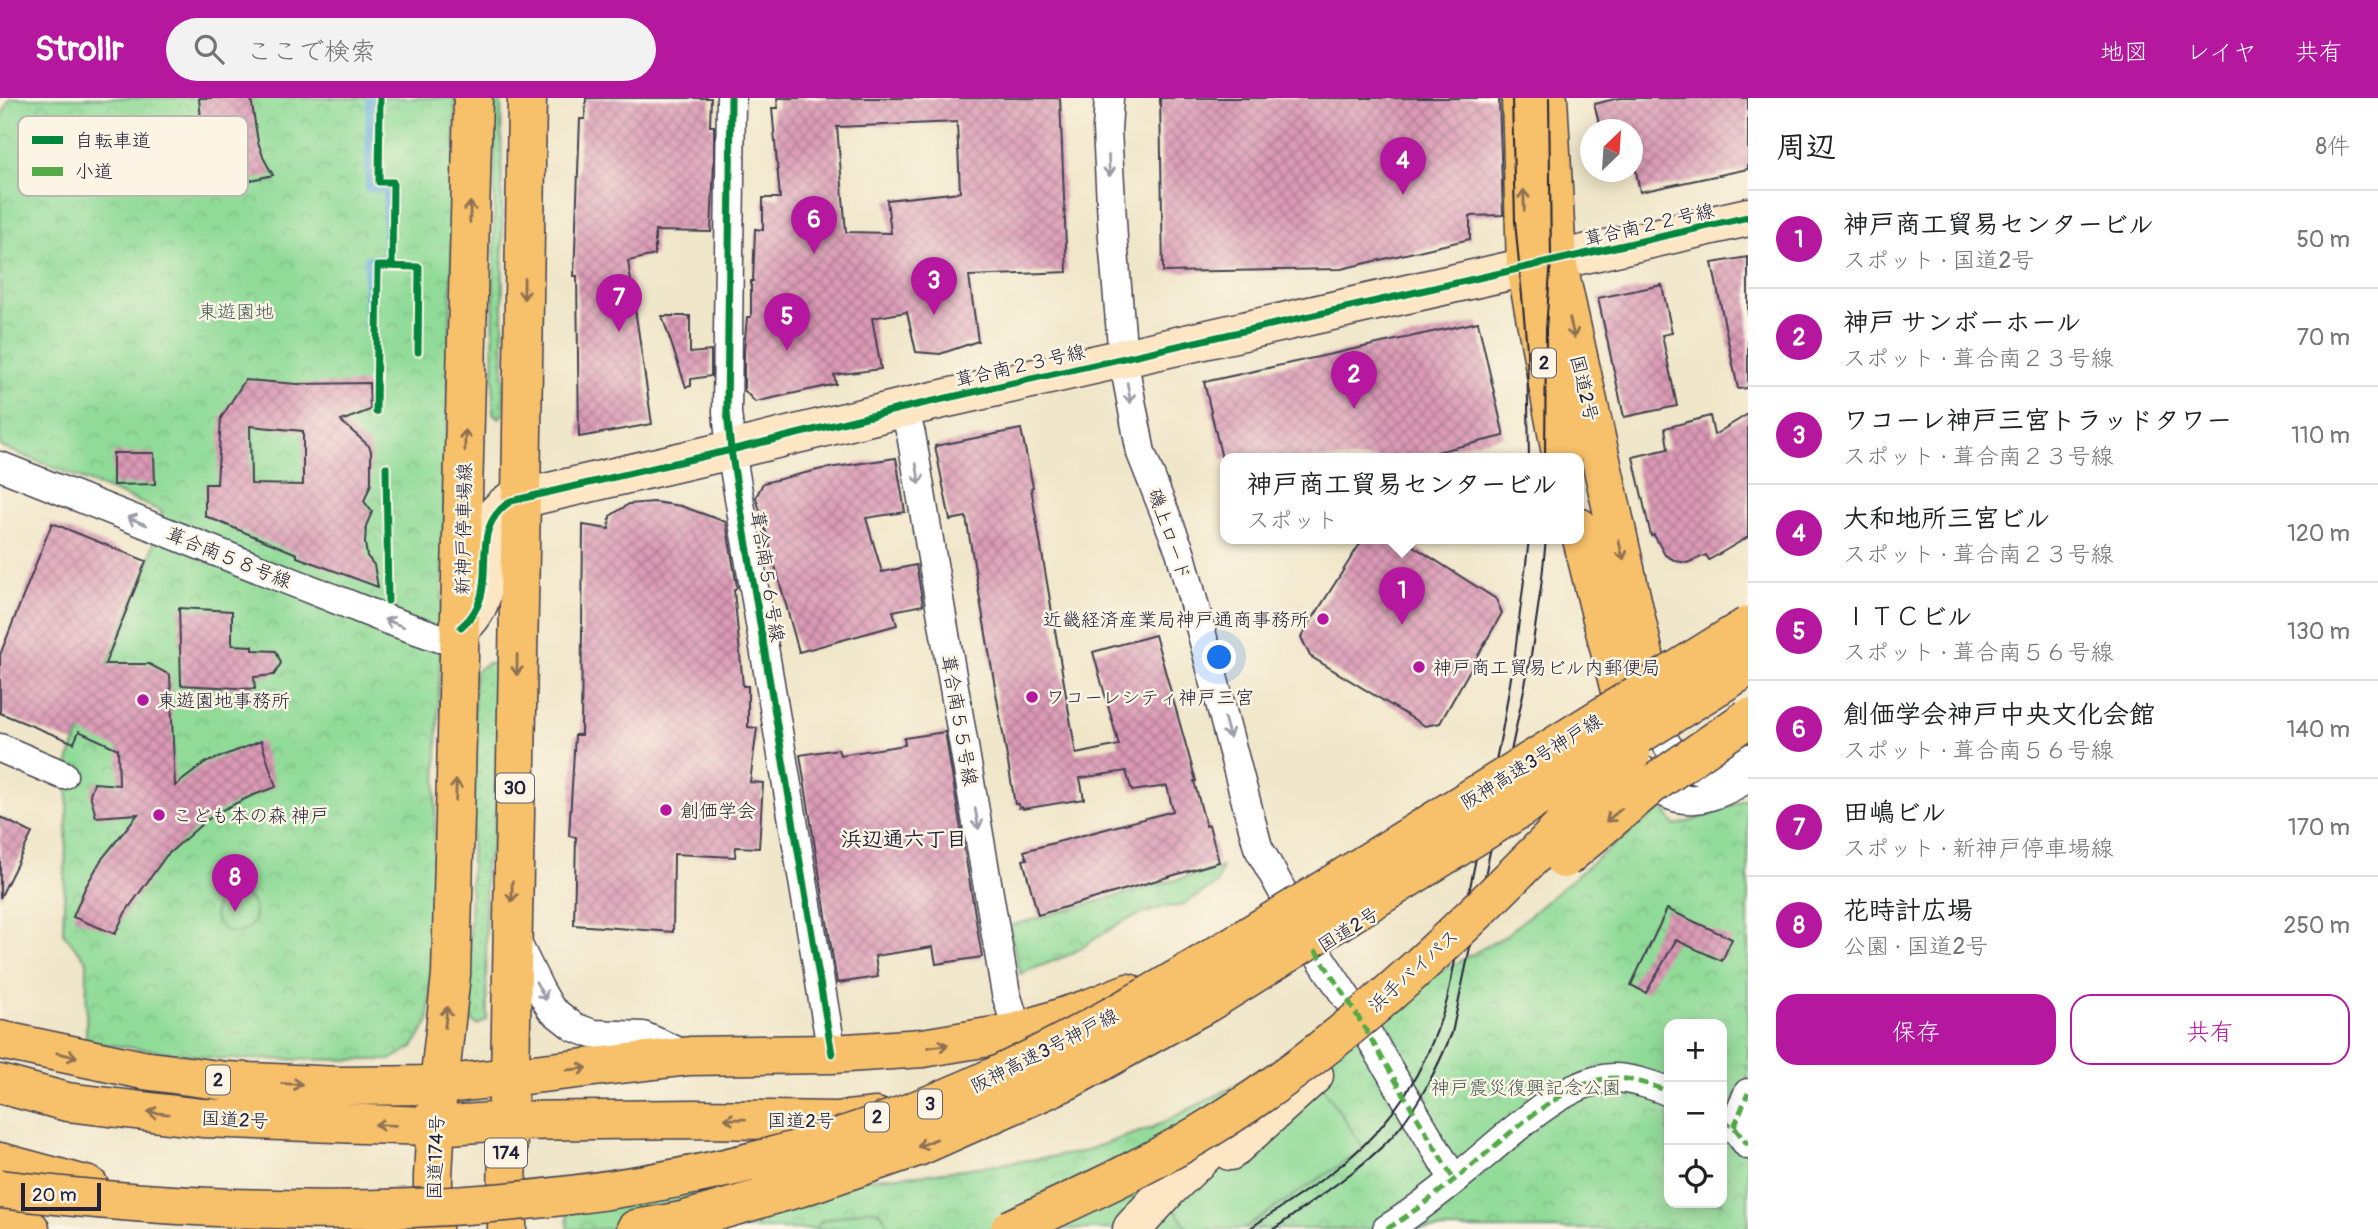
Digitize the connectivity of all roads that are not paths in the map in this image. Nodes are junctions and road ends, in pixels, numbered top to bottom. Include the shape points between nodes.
1 (473, 98) edge
2 (527, 98) edge
3 (731, 98) edge
4 (1109, 98) edge
5 (1521, 98) edge
6 (1548, 98) edge
7 (1748, 217) edge
8 (1541, 265) junction
9 (1124, 358) junction
10 (903, 408) junction
11 (731, 450) junction
12 (1561, 453) edge
13 (1583, 453) edge
14 (1584, 458) edge
15 (0, 466) edge
16 (521, 509) junction
17 (1584, 541) edge
18 (1748, 617) edge
19 (1748, 625) edge
20 (460, 634) junction
21 (1748, 667) edge
22 (1748, 673) edge
23 (1634, 683) junction
24 (1748, 718) edge
25 (1647, 740) junction
26 (0, 748) edge
27 (1748, 758) edge
28 (64, 775) dead end
29 (1748, 778) edge
30 (1284, 896) junction
31 (511, 930) junction
32 (1315, 950) junction
33 (1018, 1032) junction
34 (0, 1040) edge
35 (832, 1054) junction
36 (690, 1056) junction
37 (1308, 1069) junction
38 (510, 1077) junction
39 (0, 1084) edge
40 (439, 1085) junction
41 (1664, 1090) edge
42 (1748, 1093) edge
43 (506, 1121) junction
44 (435, 1126) junction
45 (1735, 1131) edge
46 (0, 1162) edge
47 (1454, 1180) junction
48 (0, 1189) edge
49 (354, 1222) junction
50 (0, 1223) edge
51 (671, 1225) edge
52 (30, 1229) edge
53 (433, 1229) edge
54 (507, 1229) edge
55 (636, 1229) edge
56 (1010, 1229) edge
57 (1036, 1229) edge
58 (1132, 1229) edge
59 (1153, 1229) edge
60 (1387, 1229) edge

20 -> 1 main road, 新神戸停車場線
2 -> 16 main road, 30
3 - 11 street, 葺合南５６号線 via 727,412
4 -> 9 street, 磯上ロード via 1107,144
8 -> 5 main road, 国道2号 / 2
6 - 8 main road, 国道2号 / 2
7 - 8 street, 葺合南２２号線
8 - 9 street, 葺合南２３号線
8 - 12 main road, 国道2号 / 2
8 -> 13 main road, 国道2号 / 2
9 - 10 street, 葺合南２３号線
9 -> 30 street, 磯上ロード via 1140,453 1180,551 1258,847
10 - 11 street, 葺合南２３号線
10 -> 33 street, 葺合南５５号線 via 1006,994
11 - 16 street, 葺合南２３号線
11 - 35 street, 葺合南５６号線
14 -> 23 main road, 国道2号 / 2
20 -> 15 street, 葺合南５８号線 via 440,638 388,621
16 - 20 main road via 511,541 502,614 485,632 470,639
16 -> 31 main road, 30
17 - 23 main road, 国道2号 / 2
18 - 23 main road
19 - 37 main road, 浜手バイパス, bridge via 1596,793 1442,947
19 - 49 main road, 阪神高速3号神戸線 / 3, bridge via 1213,959 995,1076 886,1123 791,1156 674,1187 517,1212
40 -> 20 main road, 新神戸停車場線 via 451,975
21 -> 51 main road, 阪神高速3号神戸線 / 3, bridge via 1207,1003 1068,1080 920,1146
22 - 25 main road
23 - 25 main road, 国道2号 / 2
23 - 30 main road, 国道2号 / 2
24 -> 37 main road, 浜手バイパス, bridge via 1650,786 1396,1009
25 - 27 street via 1665,744 1697,770 1722,775
25 - 29 street via 1645,774 1664,792 1700,800 1724,793
25 - 32 main road, 国道2号 / 2
26 - 28 street
30 - 32 street, 磯上ロード
30 - 33 main road, 国道2号 / 2 via 1137,989
31 -> 36 street via 551,1009 575,1027 593,1034 643,1037
31 - 38 main road, 30
32 -> 43 main road, 国道2号 / 2 via 1279,974 1086,1068 1009,1094 934,1111 838,1121
32 - 47 street, 磯上ロード
35 -> 33 main road, 国道2号 / 2 via 912,1049
34 -> 40 main road, 国道2号 / 2 via 143,1070 226,1081
35 - 36 main road, 国道2号 / 2
38 -> 36 main road, 国道2号 / 2
37 - 56 main road, 浜手バイパス, bridge via 1171,1150
37 - 57 main road, 浜手バイパス via 1265,1110 1177,1161
37 - 58 street, bridge via 1225,1133
37 - 59 street
38 - 40 main road, 国道2号 / 2
38 - 43 main road, 174
44 -> 39 main road, 国道2号 / 2 via 202,1118 67,1102
40 - 44 main road, 国道174号
41 - 47 street via 1613,1077 1573,1088
42 - 45 street
43 - 44 main road, 国道2号 / 2
43 - 54 main road, 174
44 - 53 main road, 国道174号
46 - 49 main road, 3, bridge via 74,1183 167,1201
47 - 60 street
48 - 49 main road, 阪神高速3号神戸線 / 3, bridge via 174,1216
50 - 52 main road
51 - 55 main road, 阪神高速3号神戸線 / 3

